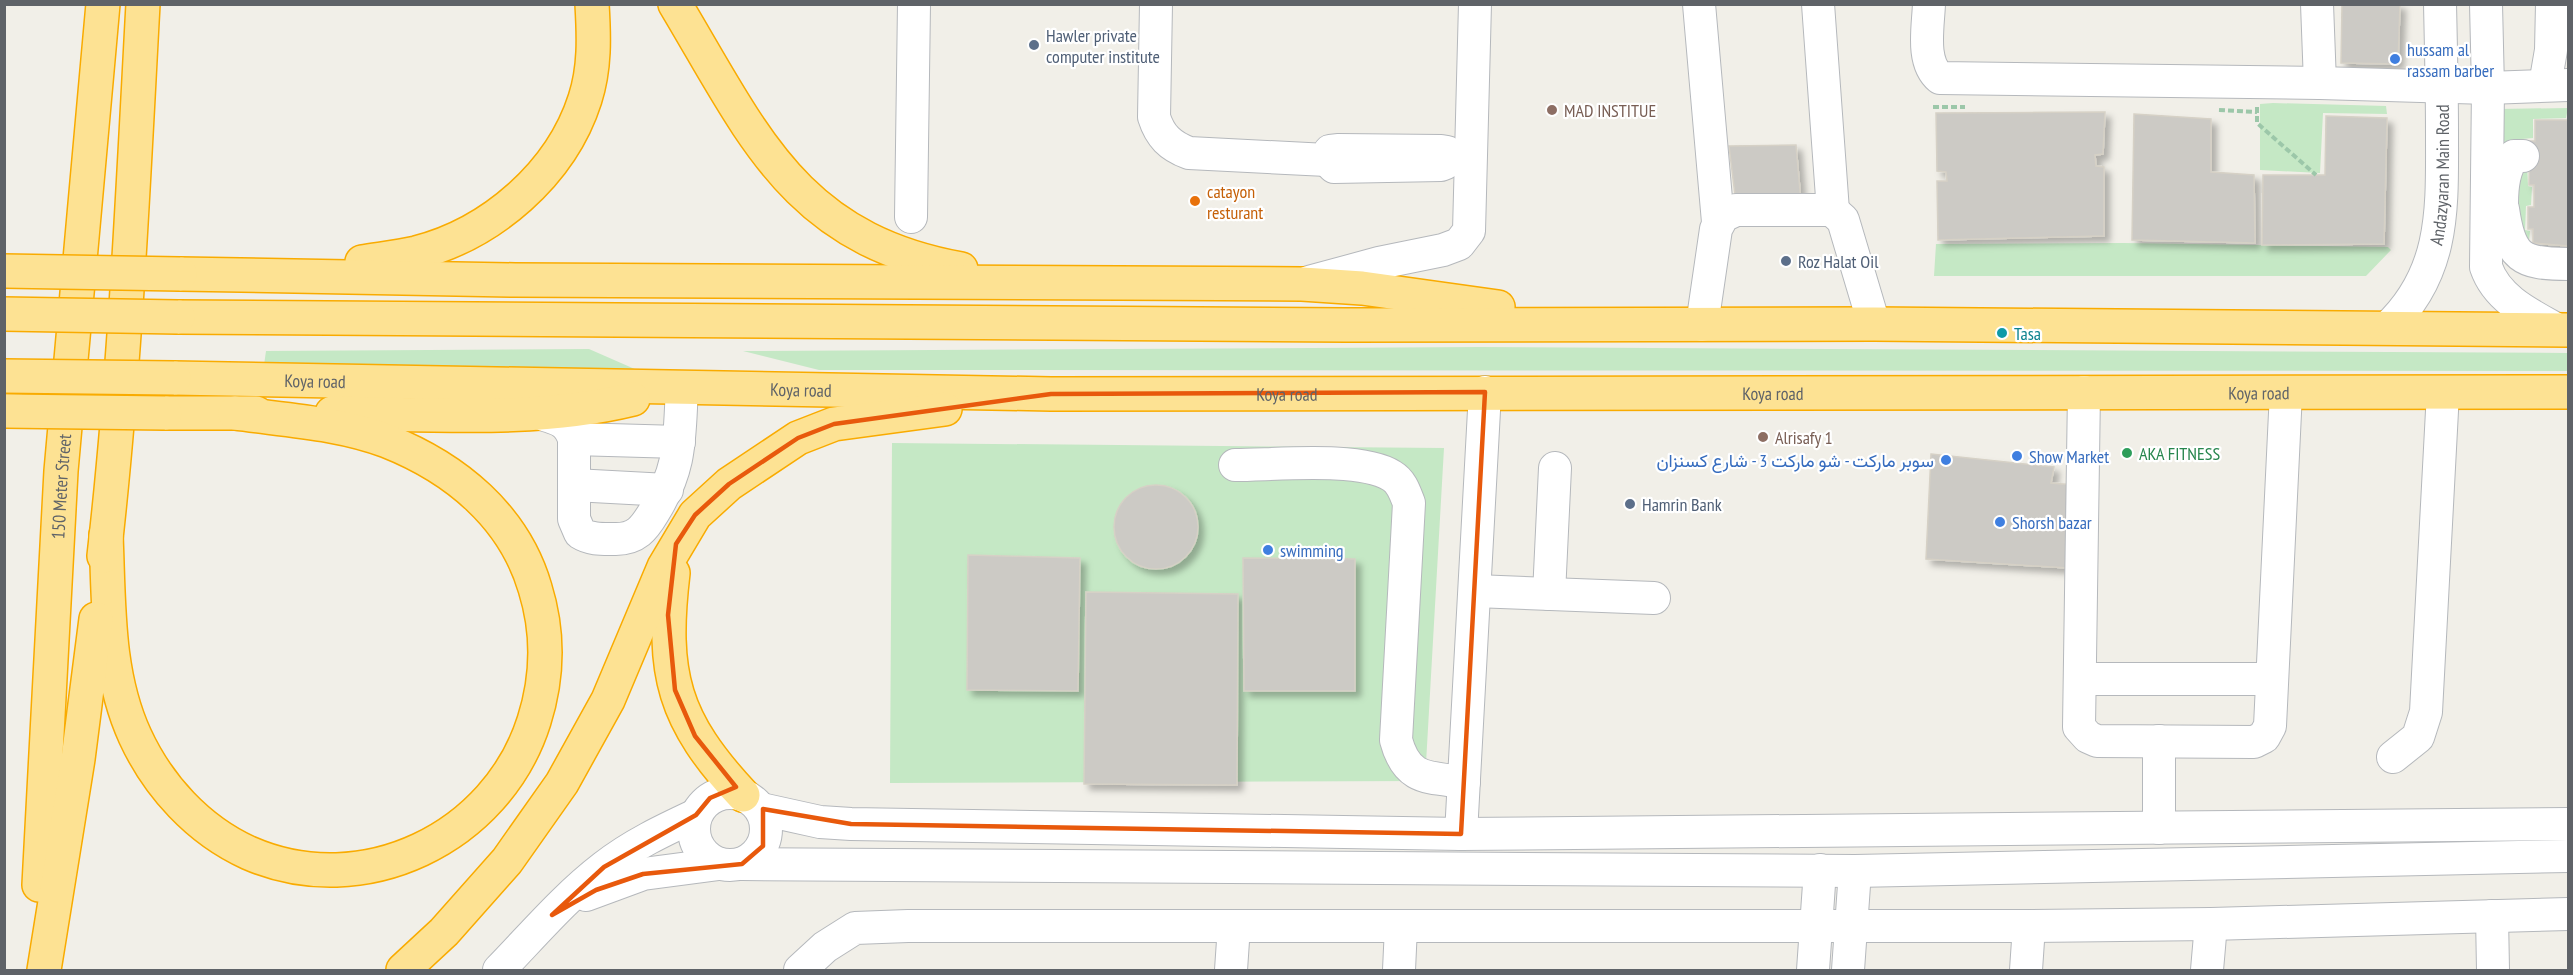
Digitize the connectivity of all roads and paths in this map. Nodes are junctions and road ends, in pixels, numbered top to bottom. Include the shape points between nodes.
1 (103, 4) edge
2 (143, 4) edge
3 (163, 4) edge
4 (592, 4) edge
5 (914, 4) edge
6 (1156, 4) edge
7 (1475, 4) edge
8 (1700, 4) edge
9 (1818, 4) edge
10 (1929, 4) edge
11 (2318, 4) edge
12 (2440, 4) edge
13 (2486, 4) edge
14 (2552, 4) edge
15 (686, 14) edge
16 (2320, 83) junction
17 (2557, 85) edge
18 (2442, 87) junction
19 (2488, 88) junction
20 (137, 113) junction
21 (2523, 156) dead end
22 (1327, 160) dead end
23 (2442, 179) junction
24 (2488, 179) junction
25 (2494, 210) junction
26 (1833, 212) junction
27 (911, 216) dead end
28 (1718, 222) junction
29 (2568, 264) edge
30 (4, 271) edge
31 (256, 275) junction
32 (1028, 281) junction
33 (1302, 284) junction
34 (4, 314) edge
35 (1607, 324) junction
36 (1702, 324) junction
37 (1874, 324) junction
38 (2386, 328) junction
39 (2563, 330) edge
40 (4, 376) edge
41 (682, 388) junction
42 (1485, 392) junction
43 (2084, 392) junction
44 (2286, 392) junction
45 (2444, 392) junction
46 (2568, 392) edge
47 (1051, 394) junction
48 (4, 411) edge
49 (235, 413) junction
50 (541, 414) junction
51 (574, 439) junction
52 (679, 442) junction
53 (1234, 465) dead end
54 (1555, 468) dead end
55 (574, 485) junction
56 (667, 490) junction
57 (106, 535) junction
58 (676, 544) junction
59 (1474, 591) junction
60 (1549, 594) junction
61 (1654, 598) dead end
62 (2272, 679) junction
63 (2080, 680) junction
64 (2159, 741) junction
65 (2393, 757) dead end
66 (1464, 782) junction
67 (752, 802) junction
68 (696, 815) junction
69 (2568, 824) edge
70 (2159, 828) junction
71 (1461, 834) junction
72 (2568, 856) edge
73 (730, 864) junction
74 (1820, 870) junction
75 (1855, 871) junction
76 (2568, 914) edge
77 (552, 915) junction
78 (2492, 916) junction
79 (2211, 924) junction
80 (1234, 926) junction
81 (2029, 926) junction
82 (1401, 927) junction
83 (1816, 927) junction
84 (1851, 927) junction
85 (34, 970) edge
86 (44, 970) edge
87 (403, 970) edge
88 (499, 970) edge
89 (800, 970) edge
90 (1231, 970) edge
91 (1399, 970) edge
92 (1813, 970) edge
93 (1848, 970) edge
94 (2026, 970) edge
95 (2207, 970) edge
96 (2493, 970) edge

1 - 85 highway, 150 Meter Street via 61,471
2 - 20 highway
3 - 20 highway
4 - 31 highway via 592,68 585,99 551,164 523,194 464,234 416,253
5 - 27 street
6 - 22 street via 1154,117 1166,140 1189,153
7 - 33 street via 1469,231 1459,244 1443,250
8 - 28 street
9 - 26 street
10 - 16 street via 1928,60 1931,71 1940,78
11 - 16 street
12 - 18 street, Andazyaran Main Road
13 - 19 street
14 - 17 street via 2551,50
15 - 32 highway via 764,149 781,172 822,212 897,254
16 - 18 street
17 - 19 street
18 - 19 street
18 - 23 street, Andazyaran Main Road
19 - 24 street
20 - 57 highway
21 - 25 street via 2510,160
23 - 24 street
23 - 38 street, Andazyaran Main Road via 2440,228 2427,271 2410,303
24 - 25 street
25 - 29 street via 2523,259 2540,264
25 - 39 street via 2485,248 2491,281 2503,296
26 - 28 street via 1736,210
26 - 37 street via 1843,220
28 - 36 street
30 - 31 highway, bridge
31 - 32 highway
32 - 33 highway
33 - 35 highway via 1362,288
34 - 35 highway, bridge
35 - 36 highway
36 - 37 highway
37 - 38 highway
38 - 39 highway
40 - 41 highway, Koya road, bridge
41 - 47 highway, Koya road
41 - 50 highway via 608,406
41 - 52 street
42 - 43 highway, Koya road
42 - 47 highway, Koya road
42 - 59 street
43 - 44 highway, Koya road
43 - 63 street
44 - 45 highway, Koya road
44 - 62 street
45 - 46 highway, Koya road
45 - 65 street via 2426,712 2418,737
47 - 58 highway via 834,424 798,438 729,484 695,515
48 - 49 highway, bridge
49 - 50 highway
49 - 57 highway via 353,431 414,453 468,488 512,535 524,556 541,606 544,684 529,737 516,764 479,811 430,845 387,862 341,870 295,866 250,853 210,830 175,799 148,761 125,709 112,654
50 - 51 street via 566,423
51 - 52 street
51 - 55 street
52 - 56 street
53 - 66 street via 1348,464 1395,477 1403,487 1409,503 1396,740 1399,752 1420,776
54 - 60 street
55 - 56 street
55 - 56 street via 576,526 580,533 594,539 622,539 641,532
57 - 86 highway via 78,759
58 - 67 highway via 668,615 675,690 695,736 723,774
58 - 87 highway via 608,700 562,783 500,870
59 - 60 street
59 - 66 street
60 - 61 street
62 - 63 street
62 - 64 street via 2270,726 2264,737 2254,742
63 - 64 street via 2079,726 2088,737 2097,741
64 - 70 street
66 - 71 street
67 - 68 street via 732,793 711,798
67 - 71 street via 820,822 850,824
67 - 73 street via 767,827 763,846 750,860
68 - 73 street via 694,839 700,850 708,859
68 - 77 street via 653,835 604,867
69 - 70 street
70 - 71 street
72 - 75 street
73 - 74 street
73 - 77 street via 668,869 619,881
74 - 75 street
74 - 83 street
75 - 84 street
76 - 78 street
77 - 88 street
78 - 79 street
78 - 96 street
79 - 81 street
79 - 95 street
80 - 82 street
80 - 89 street via 855,928 825,947
80 - 90 street
81 - 84 street
81 - 94 street
82 - 83 street
82 - 91 street
83 - 84 street
83 - 92 street
84 - 93 street

